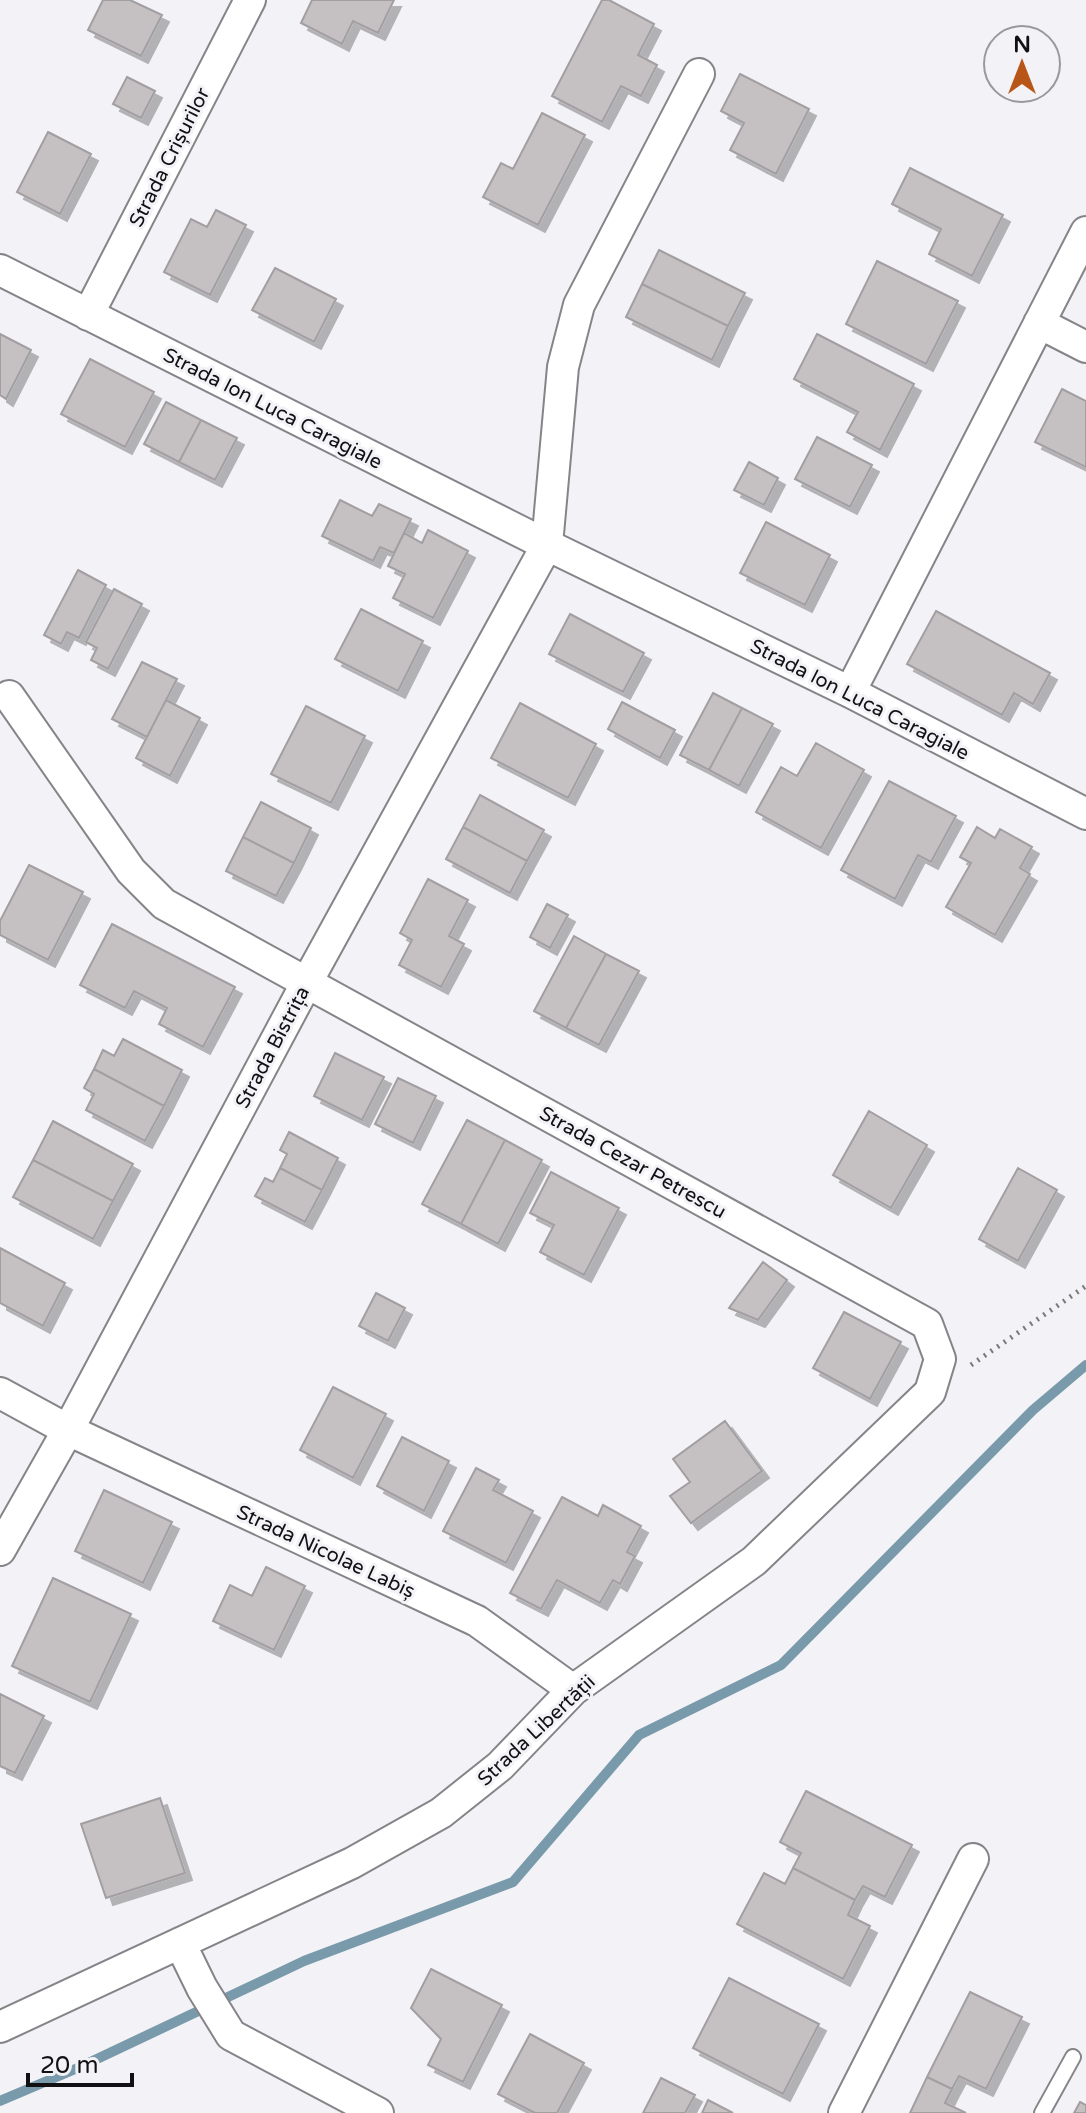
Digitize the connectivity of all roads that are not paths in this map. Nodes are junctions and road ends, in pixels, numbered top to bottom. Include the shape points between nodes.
1 (250, 0) edge
2 (699, 74) dead end
3 (1086, 232) edge
4 (0, 270) edge
5 (88, 315) junction
6 (1039, 323) junction
7 (1086, 347) edge
8 (547, 545) junction
9 (850, 692) junction
10 (9, 696) dead end
11 (1086, 814) edge
12 (307, 982) junction
13 (940, 1359) joint
14 (0, 1393) edge
15 (68, 1430) junction
16 (0, 1550) edge
17 (573, 1690) junction
18 (973, 1859) dead end
19 (180, 1943) junction
20 (0, 2027) edge
21 (1073, 2057) dead end
22 (378, 2113) edge
23 (844, 2113) edge
24 (1042, 2113) edge

1 - 5 street, Strada Crișurilor
2 - 8 street via 579,305 563,367
3 - 6 street
4 - 5 street, Strada Ion Luca Caragiale
5 - 8 street, Strada Ion Luca Caragiale
6 - 7 street
6 - 9 street
8 - 9 street, Strada Ion Luca Caragiale
8 - 12 street, Strada Bistrița
9 - 11 street, Strada Ion Luca Caragiale
10 - 12 street, Strada Cezar Petrescu via 131,871 164,904
12 - 13 street, Strada Cezar Petrescu via 927,1324
12 - 15 street, Strada Bistrița
13 - 17 street, Strada Libertății via 930,1392 754,1561
14 - 15 street, Strada Nicolae Labiș
15 - 16 street, Strada Bistrița
15 - 17 street, Strada Nicolae Labiș via 477,1621
17 - 19 street, Strada Libertății via 500,1766 441,1813 352,1863
18 - 23 street
19 - 20 street, Strada Libertății
19 - 22 street via 231,2035
21 - 24 lane

